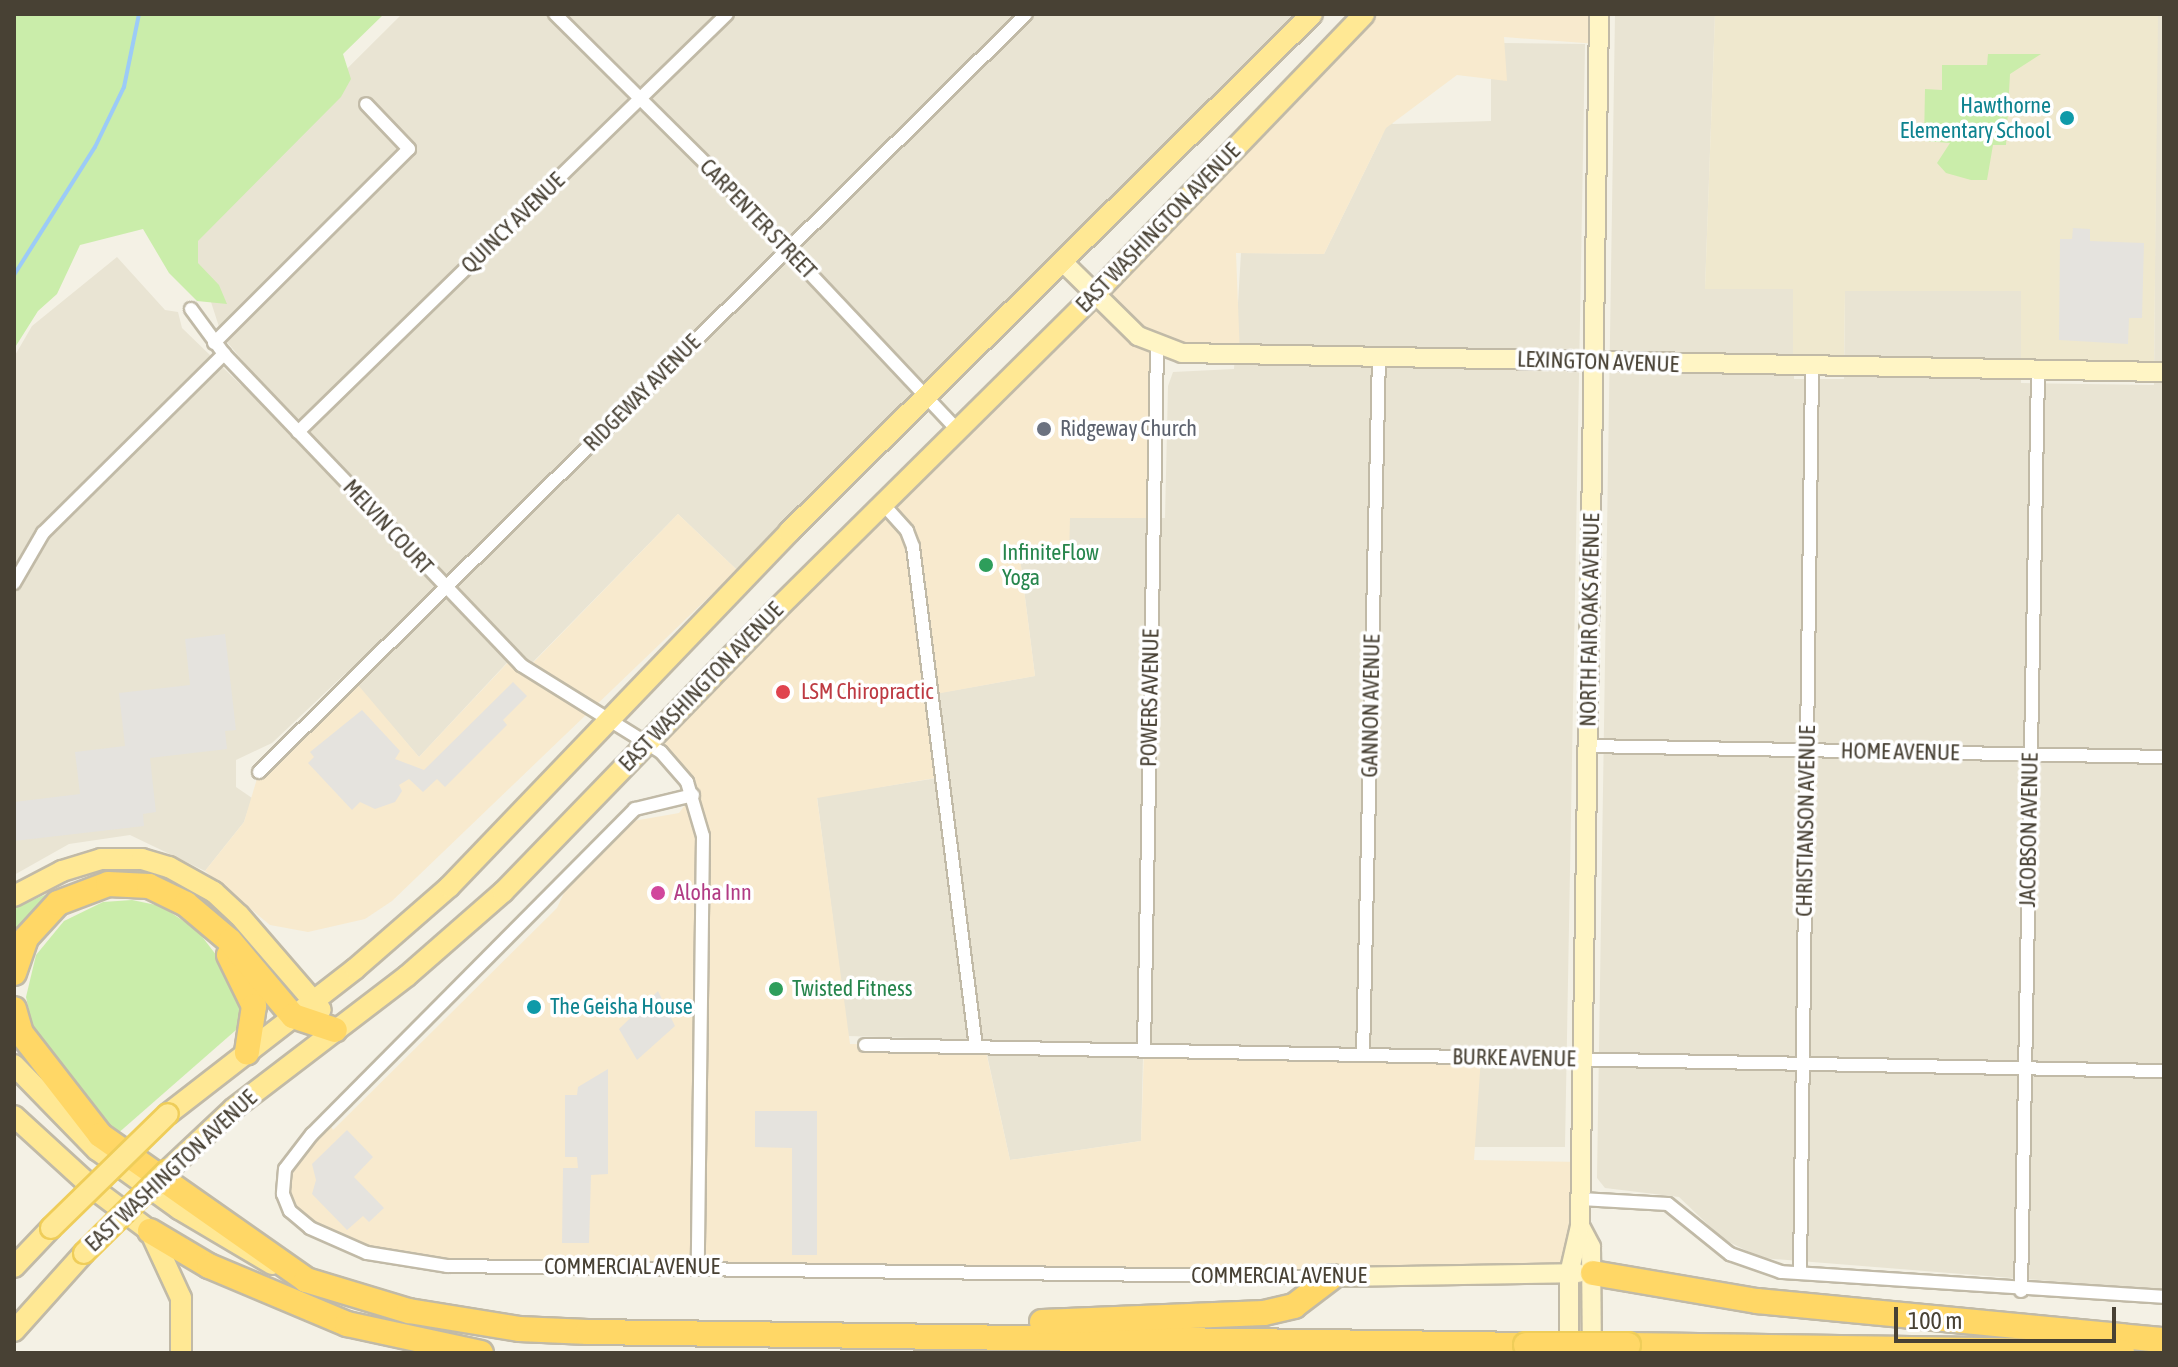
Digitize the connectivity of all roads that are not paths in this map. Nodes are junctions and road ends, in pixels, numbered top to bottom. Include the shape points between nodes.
1 (555, 14) edge
2 (727, 14) edge
3 (1026, 14) edge
4 (1364, 14) edge
5 (1599, 14) edge
6 (1310, 15) edge
7 (638, 101) junction
8 (366, 104) dead end
9 (785, 251) junction
10 (1064, 263) junction
11 (1095, 294) junction
12 (191, 309) dead end
13 (214, 343) junction
14 (1157, 345) junction
15 (224, 354) junction
16 (1379, 357) junction
17 (1595, 363) junction
18 (1812, 368) junction
19 (2038, 369) junction
20 (2164, 372) edge
21 (926, 397) junction
22 (957, 429) junction
23 (298, 432) junction
24 (883, 504) junction
25 (14, 583) edge
26 (445, 588) junction
27 (607, 720) junction
28 (647, 743) junction
29 (1587, 746) junction
30 (1807, 750) junction
31 (2031, 755) junction
32 (2164, 757) edge
33 (259, 772) dead end
34 (693, 795) junction
35 (14, 896) edge
36 (208, 923) junction
37 (14, 973) edge
38 (314, 1000) junction
39 (14, 1009) edge
40 (293, 1016) junction
41 (335, 1030) junction
42 (865, 1045) dead end
43 (976, 1047) junction
44 (1144, 1050) junction
45 (247, 1052) junction
46 (1363, 1055) junction
47 (1583, 1059) junction
48 (1803, 1064) junction
49 (14, 1065) edge
50 (2025, 1069) junction
51 (2164, 1071) edge
52 (20, 1123) edge
53 (1581, 1199) junction
54 (150, 1231) junction
55 (698, 1266) junction
56 (14, 1267) edge
57 (1581, 1273) junction
58 (1800, 1273) junction
59 (1332, 1277) junction
60 (306, 1280) junction
61 (2021, 1291) junction
62 (2164, 1297) edge
63 (16, 1329) edge
64 (713, 1334) junction
65 (2164, 1340) edge
66 (15, 1353) edge
67 (181, 1353) edge
68 (481, 1353) edge
69 (1569, 1353) edge
70 (1592, 1353) edge
71 (2164, 1353) edge

1 - 7 street, CARPENTER STREET
2 - 7 street, QUINCY AVENUE
3 - 9 street, RIDGEWAY AVENUE
4 - 11 main road, EAST WASHINGTON AVENUE
5 - 17 street, NORTH FAIR OAKS AVENUE
6 - 10 main road, EAST WASHINGTON AVENUE
7 - 9 street, CARPENTER STREET via 722,180
7 - 23 street, QUINCY AVENUE
8 - 13 street via 409,149
9 - 21 street, CARPENTER STREET
9 - 26 street, RIDGEWAY AVENUE
10 - 11 street, LEXINGTON AVENUE
10 - 21 main road, EAST WASHINGTON AVENUE
11 - 14 street, LEXINGTON AVENUE via 1138,336
11 - 22 main road, EAST WASHINGTON AVENUE
12 - 13 street, MELVIN COURT
13 - 15 street, MELVIN COURT
14 - 16 street, LEXINGTON AVENUE via 1182,353
14 - 44 street, POWERS AVENUE
15 - 23 street, MELVIN COURT
15 - 25 street via 43,533
16 - 17 street, LEXINGTON AVENUE
16 - 46 street, GANNON AVENUE
17 - 18 street, LEXINGTON AVENUE
17 - 29 street, NORTH FAIR OAKS AVENUE
18 - 19 street, LEXINGTON AVENUE
18 - 30 street, CHRISTIANSON AVENUE
19 - 20 street, LEXINGTON AVENUE
19 - 31 street, JACOBSON AVENUE
21 - 22 street, CARPENTER STREET
21 - 27 main road, EAST WASHINGTON AVENUE
22 - 24 main road, EAST WASHINGTON AVENUE
23 - 26 street, MELVIN COURT
24 - 28 main road, EAST WASHINGTON AVENUE
24 - 43 street via 907,531 913,547
26 - 27 street, MELVIN COURT via 521,665
26 - 33 street, RIDGEWAY AVENUE
27 - 28 street, MELVIN COURT
27 - 38 main road, EAST WASHINGTON AVENUE via 430,904
28 - 34 street, MELVIN COURT via 672,762
28 - 41 main road, EAST WASHINGTON AVENUE via 466,927
29 - 30 street, HOME AVENUE
29 - 47 street, NORTH FAIR OAKS AVENUE
30 - 31 street, HOME AVENUE
30 - 48 street, CHRISTIANSON AVENUE
31 - 32 street, HOME AVENUE
31 - 50 street, JACOBSON AVENUE
34 - 55 street, MELVIN COURT via 702,830 704,931
34 - 55 street, COMMERCIAL AVENUE via 635,809 312,1134 293,1155 282,1182 290,1211 310,1228 399,1262
35 - 38 main road via 62,871 101,859 128,857 169,867 214,892
36 - 37 highway via 177,898 149,886 123,883 83,890 58,903 35,926
36 - 40 highway
36 - 45 highway via 251,997 255,1022
38 - 40 main road, EAST WASHINGTON AVENUE
38 - 41 main road
39 - 60 highway via 21,1033 100,1135
40 - 41 highway
40 - 45 main road, EAST WASHINGTON AVENUE
41 - 63 main road, EAST WASHINGTON AVENUE, bridge via 200,1139 84,1253
42 - 43 street, BURKE AVENUE
43 - 44 street, BURKE AVENUE
44 - 46 street, BURKE AVENUE
45 - 56 main road, EAST WASHINGTON AVENUE, bridge via 168,1114
46 - 47 street, BURKE AVENUE
47 - 48 street, BURKE AVENUE
47 - 53 street, NORTH FAIR OAKS AVENUE
48 - 50 street, BURKE AVENUE
48 - 58 street, CHRISTIANSON AVENUE
49 - 60 main road via 97,1150 246,1253
50 - 51 street, BURKE AVENUE
50 - 61 street, JACOBSON AVENUE
52 - 54 main road
53 - 57 street, NORTH FAIR OAKS AVENUE via 1580,1226 1591,1247
53 - 58 street via 1668,1204 1730,1254 1754,1265
54 - 67 main road via 181,1298
54 - 68 highway via 209,1266 347,1324
55 - 59 street, COMMERCIAL AVENUE
57 - 59 street, COMMERCIAL AVENUE
57 - 65 highway via 1757,1301
57 - 69 street, NORTH FAIR OAKS AVENUE
57 - 70 street, NORTH FAIR OAKS AVENUE
58 - 61 street
59 - 64 highway via 1294,1306 1264,1313
60 - 64 highway via 354,1299 463,1322
61 - 62 street
63 - 66 main road
64 - 71 highway, bridge

